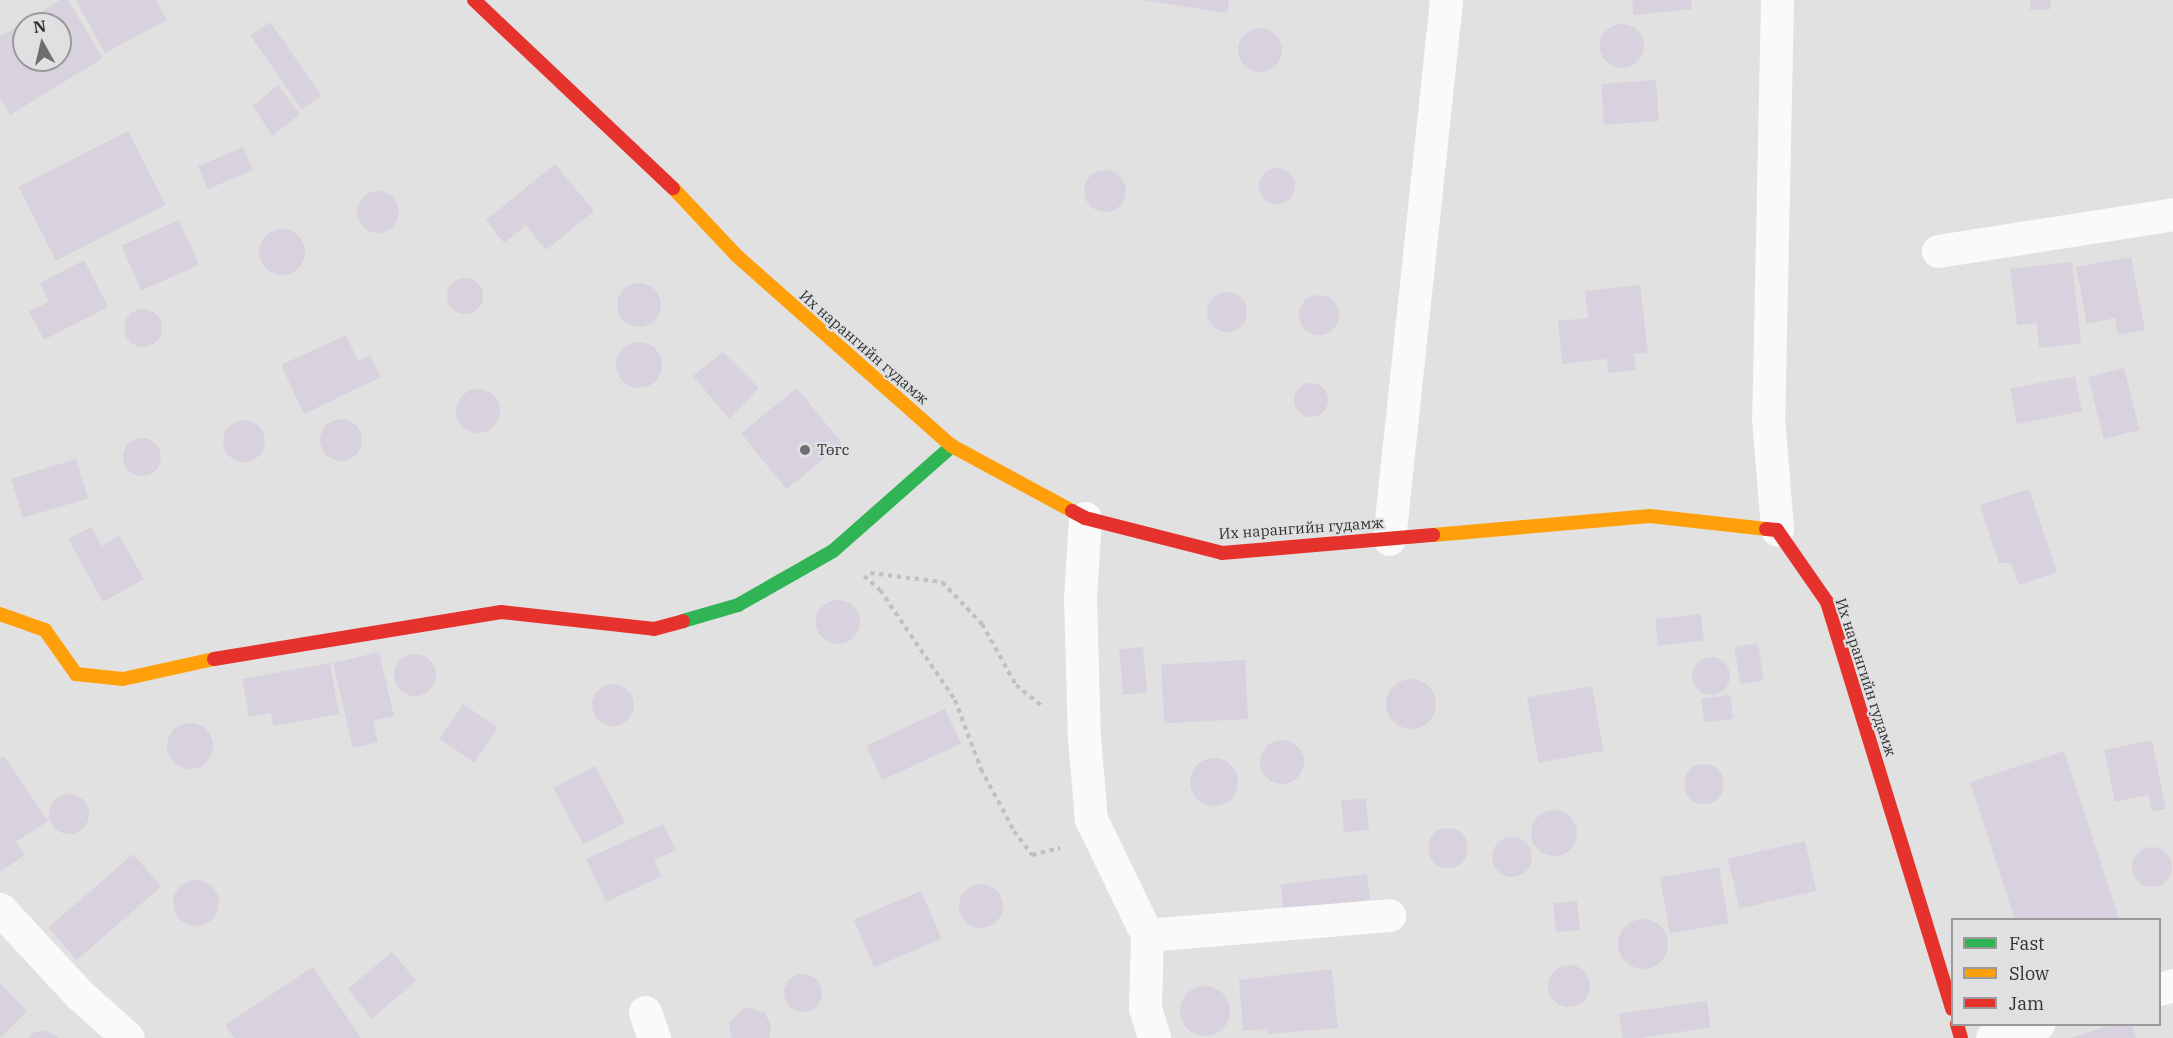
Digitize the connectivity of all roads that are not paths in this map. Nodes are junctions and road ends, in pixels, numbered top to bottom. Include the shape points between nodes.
1 (474, 0) edge
2 (1446, 0) edge
3 (1777, 0) edge
4 (2173, 214) edge
5 (1938, 251) dead end
6 (952, 446) junction
7 (1085, 518) junction
8 (1777, 530) junction
9 (1389, 539) junction
10 (0, 614) edge
11 (0, 909) edge
12 (1389, 915) dead end
13 (1147, 935) junction
14 (1951, 1003) edge
15 (2031, 1026) edge
16 (128, 1038) edge
17 (1154, 1038) edge
18 (1992, 1038) edge

1 - 6 main road, Их нарангийн гудамж via 666,181 737,256
2 - 9 street
3 - 8 street via 1768,417
4 - 5 street
6 - 7 main road, Их нарангийн гудамж
6 - 10 main road via 833,551 738,605 654,629 501,612 230,656 123,679 76,674 45,630
7 - 9 main road, Их нарангийн гудамж via 1222,553
7 - 13 street via 1080,597 1091,819
8 - 9 main road, Их нарангийн гудамж via 1650,516
8 - 14 main road, Их нарангийн гудамж via 1827,603
11 - 16 street via 80,995
12 - 13 street
13 - 17 street via 1145,1008
15 - 18 street

